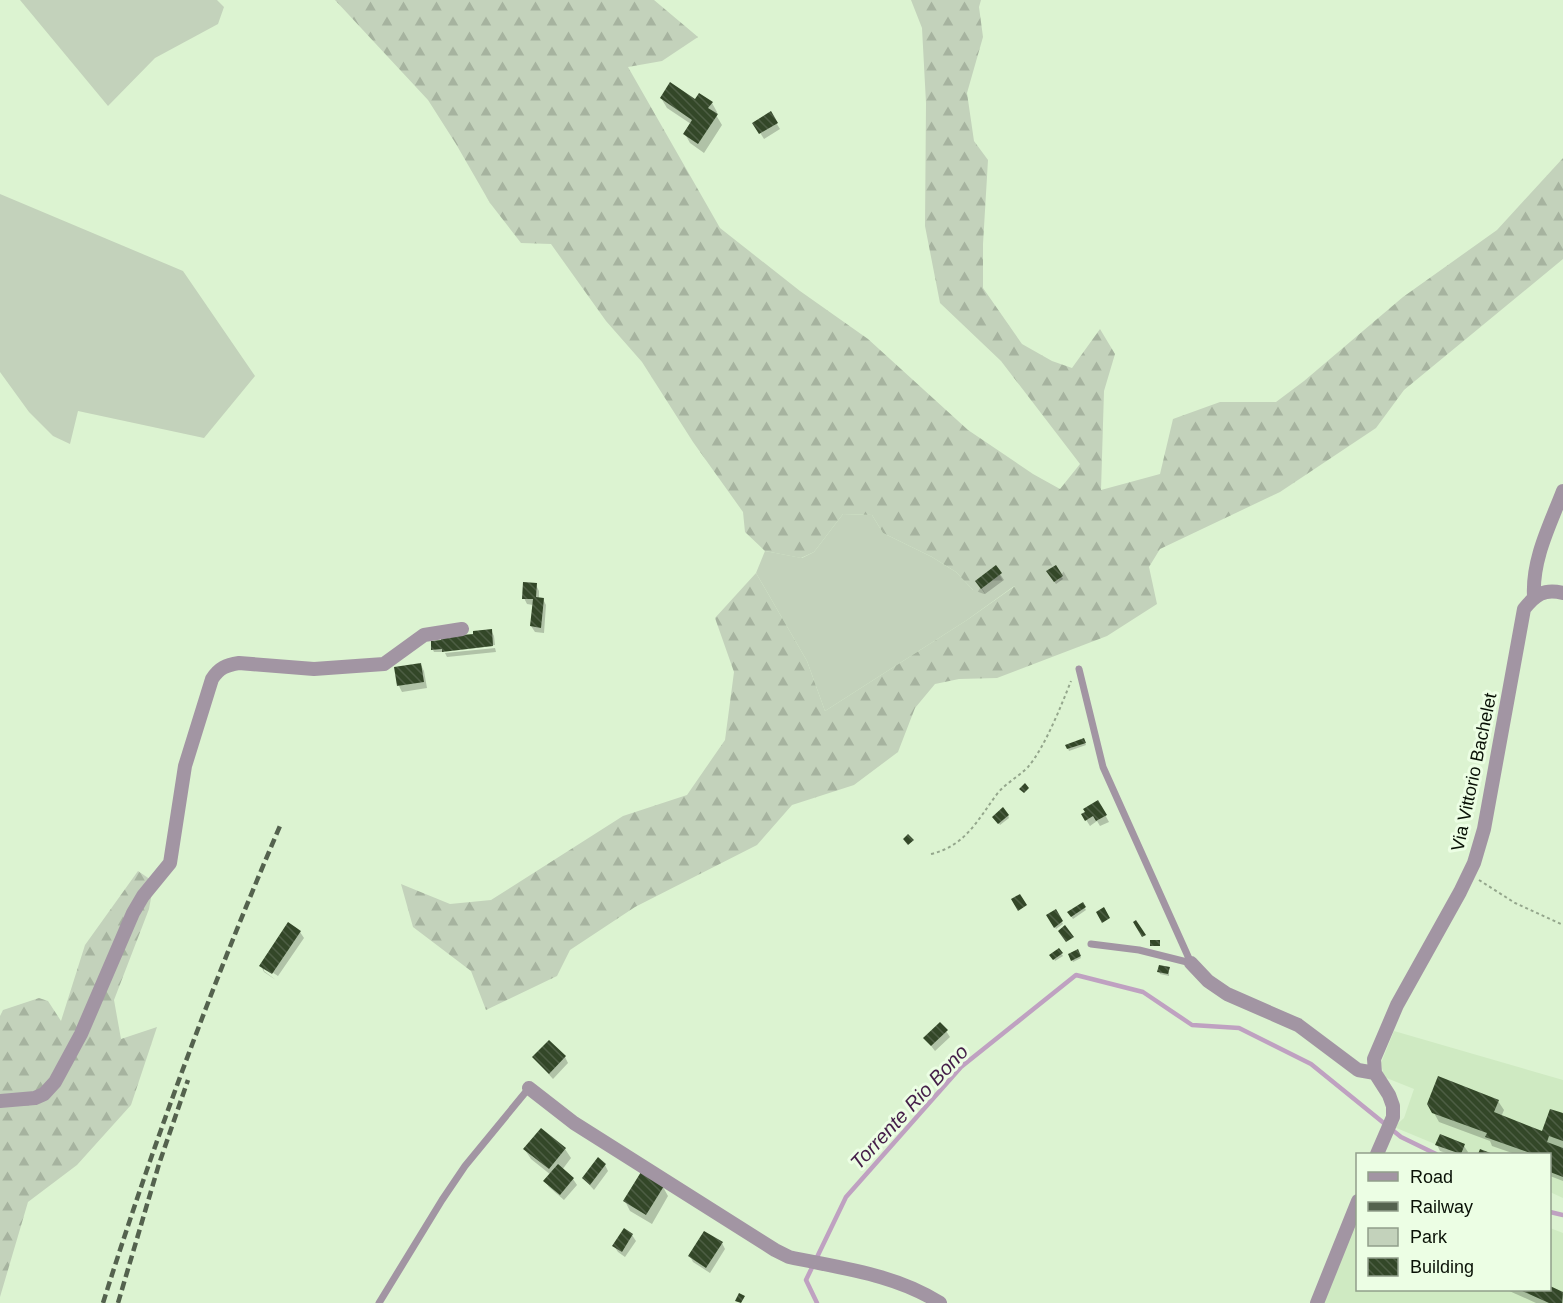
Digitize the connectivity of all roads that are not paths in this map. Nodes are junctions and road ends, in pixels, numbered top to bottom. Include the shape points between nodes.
1 (1563, 490) edge
2 (1563, 593) edge
3 (1534, 596) junction
4 (462, 629) dead end
5 (1079, 669) road end
6 (1091, 944) dead end
7 (1191, 963) junction
8 (1375, 1073) junction
9 (529, 1088) joint
10 (0, 1101) edge
11 (1377, 1153) edge
12 (1356, 1206) edge
13 (379, 1303) edge
14 (940, 1303) edge
15 (1317, 1303) edge

1 - 3 street via 1535,563
2 - 3 street
3 - 8 street, Via Vittorio Bachelet via 1524,609 1484,829 1469,874 1397,1005 1374,1059
4 - 10 street via 424,635 384,664 314,669 239,663 216,671 185,766 170,863 134,913 81,1034 55,1082 34,1098
5 - 7 lane via 1103,767
6 - 7 lane via 1139,950
7 - 8 street via 1227,994 1298,1025 1358,1070
8 - 11 street via 1393,1106 1393,1117
9 - 13 lane via 465,1166
9 - 14 street via 574,1123 775,1250 789,1257 888,1278
12 - 15 street

